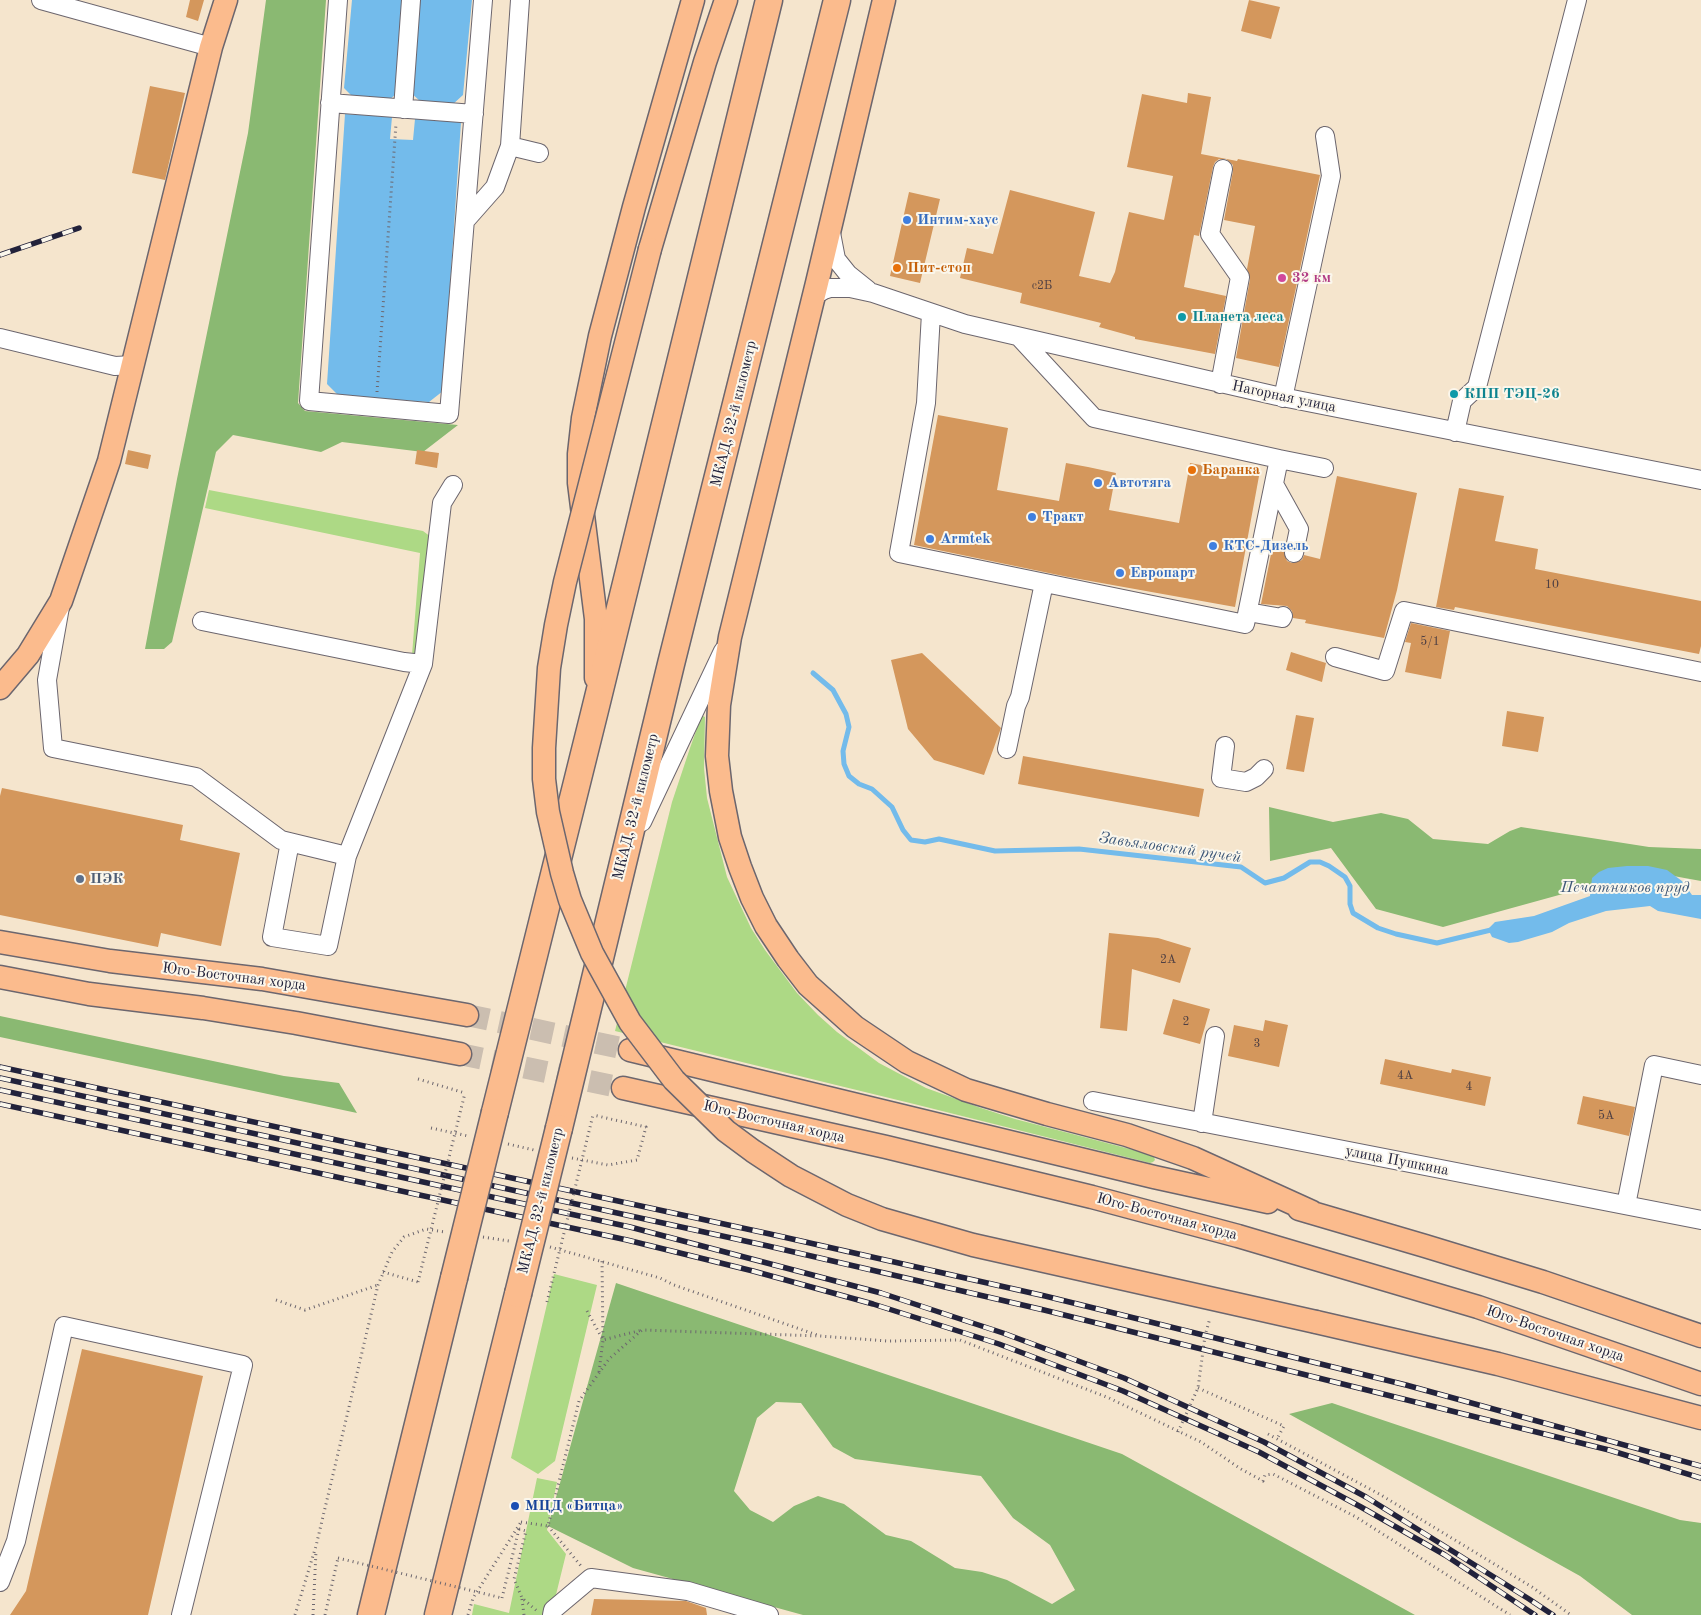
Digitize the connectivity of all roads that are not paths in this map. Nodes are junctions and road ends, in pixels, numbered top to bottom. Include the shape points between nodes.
1 (41, 0) edge
2 (226, 0) edge
3 (338, 0) edge
4 (411, 0) edge
5 (483, 0) edge
6 (520, 0) edge
7 (693, 0) edge
8 (726, 0) edge
9 (769, 0) edge
10 (837, 0) edge
11 (884, 0) edge
12 (1577, 0) edge
13 (211, 47) junction
14 (330, 103) junction
15 (400, 109) junction
16 (474, 114) junction
17 (1325, 136) dead end
18 (510, 146) junction
19 (539, 153) dead end
20 (1223, 169) dead end
21 (466, 222) junction
22 (830, 229) junction
23 (873, 293) junction
24 (812, 304) junction
25 (931, 313) junction
26 (0, 338) edge
27 (1020, 338) junction
28 (133, 365) junction
29 (1220, 384) junction
30 (1283, 398) junction
31 (1455, 432) junction
32 (1279, 459) junction
33 (1324, 468) dead end
34 (1701, 480) edge
35 (1274, 484) junction
36 (453, 485) dead end
37 (1294, 553) dead end
38 (1044, 583) junction
39 (61, 601) junction
40 (1248, 612) junction
41 (1283, 616) dead end
42 (202, 621) dead end
43 (730, 636) junction
44 (1335, 656) dead end
45 (423, 664) junction
46 (1701, 672) edge
47 (0, 688) edge
48 (594, 714) junction
49 (1225, 746) dead end
50 (1007, 749) dead end
51 (1264, 769) dead end
52 (290, 842) junction
53 (347, 856) junction
54 (623, 860) junction
55 (0, 942) edge
56 (0, 977) edge
57 (467, 1015) tunnel mouth
58 (1216, 1036) dead end
59 (630, 1050) tunnel mouth
60 (460, 1054) tunnel mouth
61 (1701, 1075) edge
62 (623, 1088) tunnel mouth
63 (1094, 1101) dead end
64 (1202, 1123) junction
65 (1626, 1205) junction
66 (1312, 1212) junction
67 (1701, 1220) edge
68 (1701, 1336) edge
69 (1701, 1384) edge
70 (1701, 1418) edge
71 (0, 1582) edge
72 (181, 1615) edge
73 (370, 1615) edge
74 (438, 1615) edge
75 (552, 1615) edge
76 (768, 1615) edge

1 - 13 street
2 - 13 main road
3 - 14 street
4 - 15 street
5 - 16 street
6 - 18 street
7 - 48 main road via 634,207 598,345 583,418 579,483 596,619
8 - 70 main road, bridge via 650,249 570,563 549,668 544,748 548,812 570,900 592,953 630,1022 674,1080 726,1131 752,1151 847,1205 900,1225 973,1245 1498,1364
9 - 48 highway
10 - 54 highway, МКАД, 32-й километр
11 - 22 main road
12 - 31 street via 1477,387 1462,401
13 - 28 main road
14 - 15 street
14 - 21 street via 308,401 449,414
15 - 16 street
16 - 21 street
17 - 30 street via 1331,176
18 - 19 street
18 - 21 street via 495,187
20 - 29 street via 1210,234 1240,277
22 - 23 street, Нагорная улица via 836,259 848,274
22 - 24 main road
23 - 24 street, Нагорная улица via 830,288 817,294
23 - 25 street, Нагорная улица
24 - 43 main road
25 - 27 street, Нагорная улица
25 - 38 street via 926,403 899,553
26 - 28 street via 115,366
27 - 29 street, Нагорная улица
27 - 32 street via 1094,418
28 - 39 main road via 109,461
29 - 30 street, Нагорная улица
30 - 31 street, Нагорная улица
31 - 34 street, Нагорная улица
32 - 33 street
32 - 35 street
35 - 37 street via 1299,529
35 - 40 street via 1260,580
36 - 45 street via 442,503
38 - 40 street via 1246,624
38 - 50 street
39 - 47 main road via 28,655
39 - 52 street via 47,680 53,748 196,777 281,840
40 - 41 street
42 - 45 street
43 - 54 street
43 - 66 main road via 719,705 717,756 720,791 730,837 766,926 808,985 854,1028 907,1062 966,1090 1127,1135 1193,1158
44 - 46 street via 1385,671 1404,610
45 - 53 street
48 - 73 highway, bridge
49 - 51 street via 1221,778 1246,782
52 - 53 street
52 - 53 street via 272,938 328,946
54 - 74 highway, МКАД, 32-й километр, bridge
55 - 57 main road, Юго-Восточная хорда via 110,961 262,979
56 - 60 main road via 89,994 296,1023
58 - 64 street
59 - 66 main road
61 - 65 street via 1654,1065
62 - 69 main road, Юго-Восточная хорда via 923,1156 1238,1236 1478,1307
63 - 64 street, улица Пушкина
64 - 65 street, улица Пушкина
65 - 67 street, улица Пушкина
66 - 68 main road via 1543,1282
71 - 72 street via 16,1541 64,1326 243,1365
75 - 76 street via 553,1610 591,1578 688,1591

